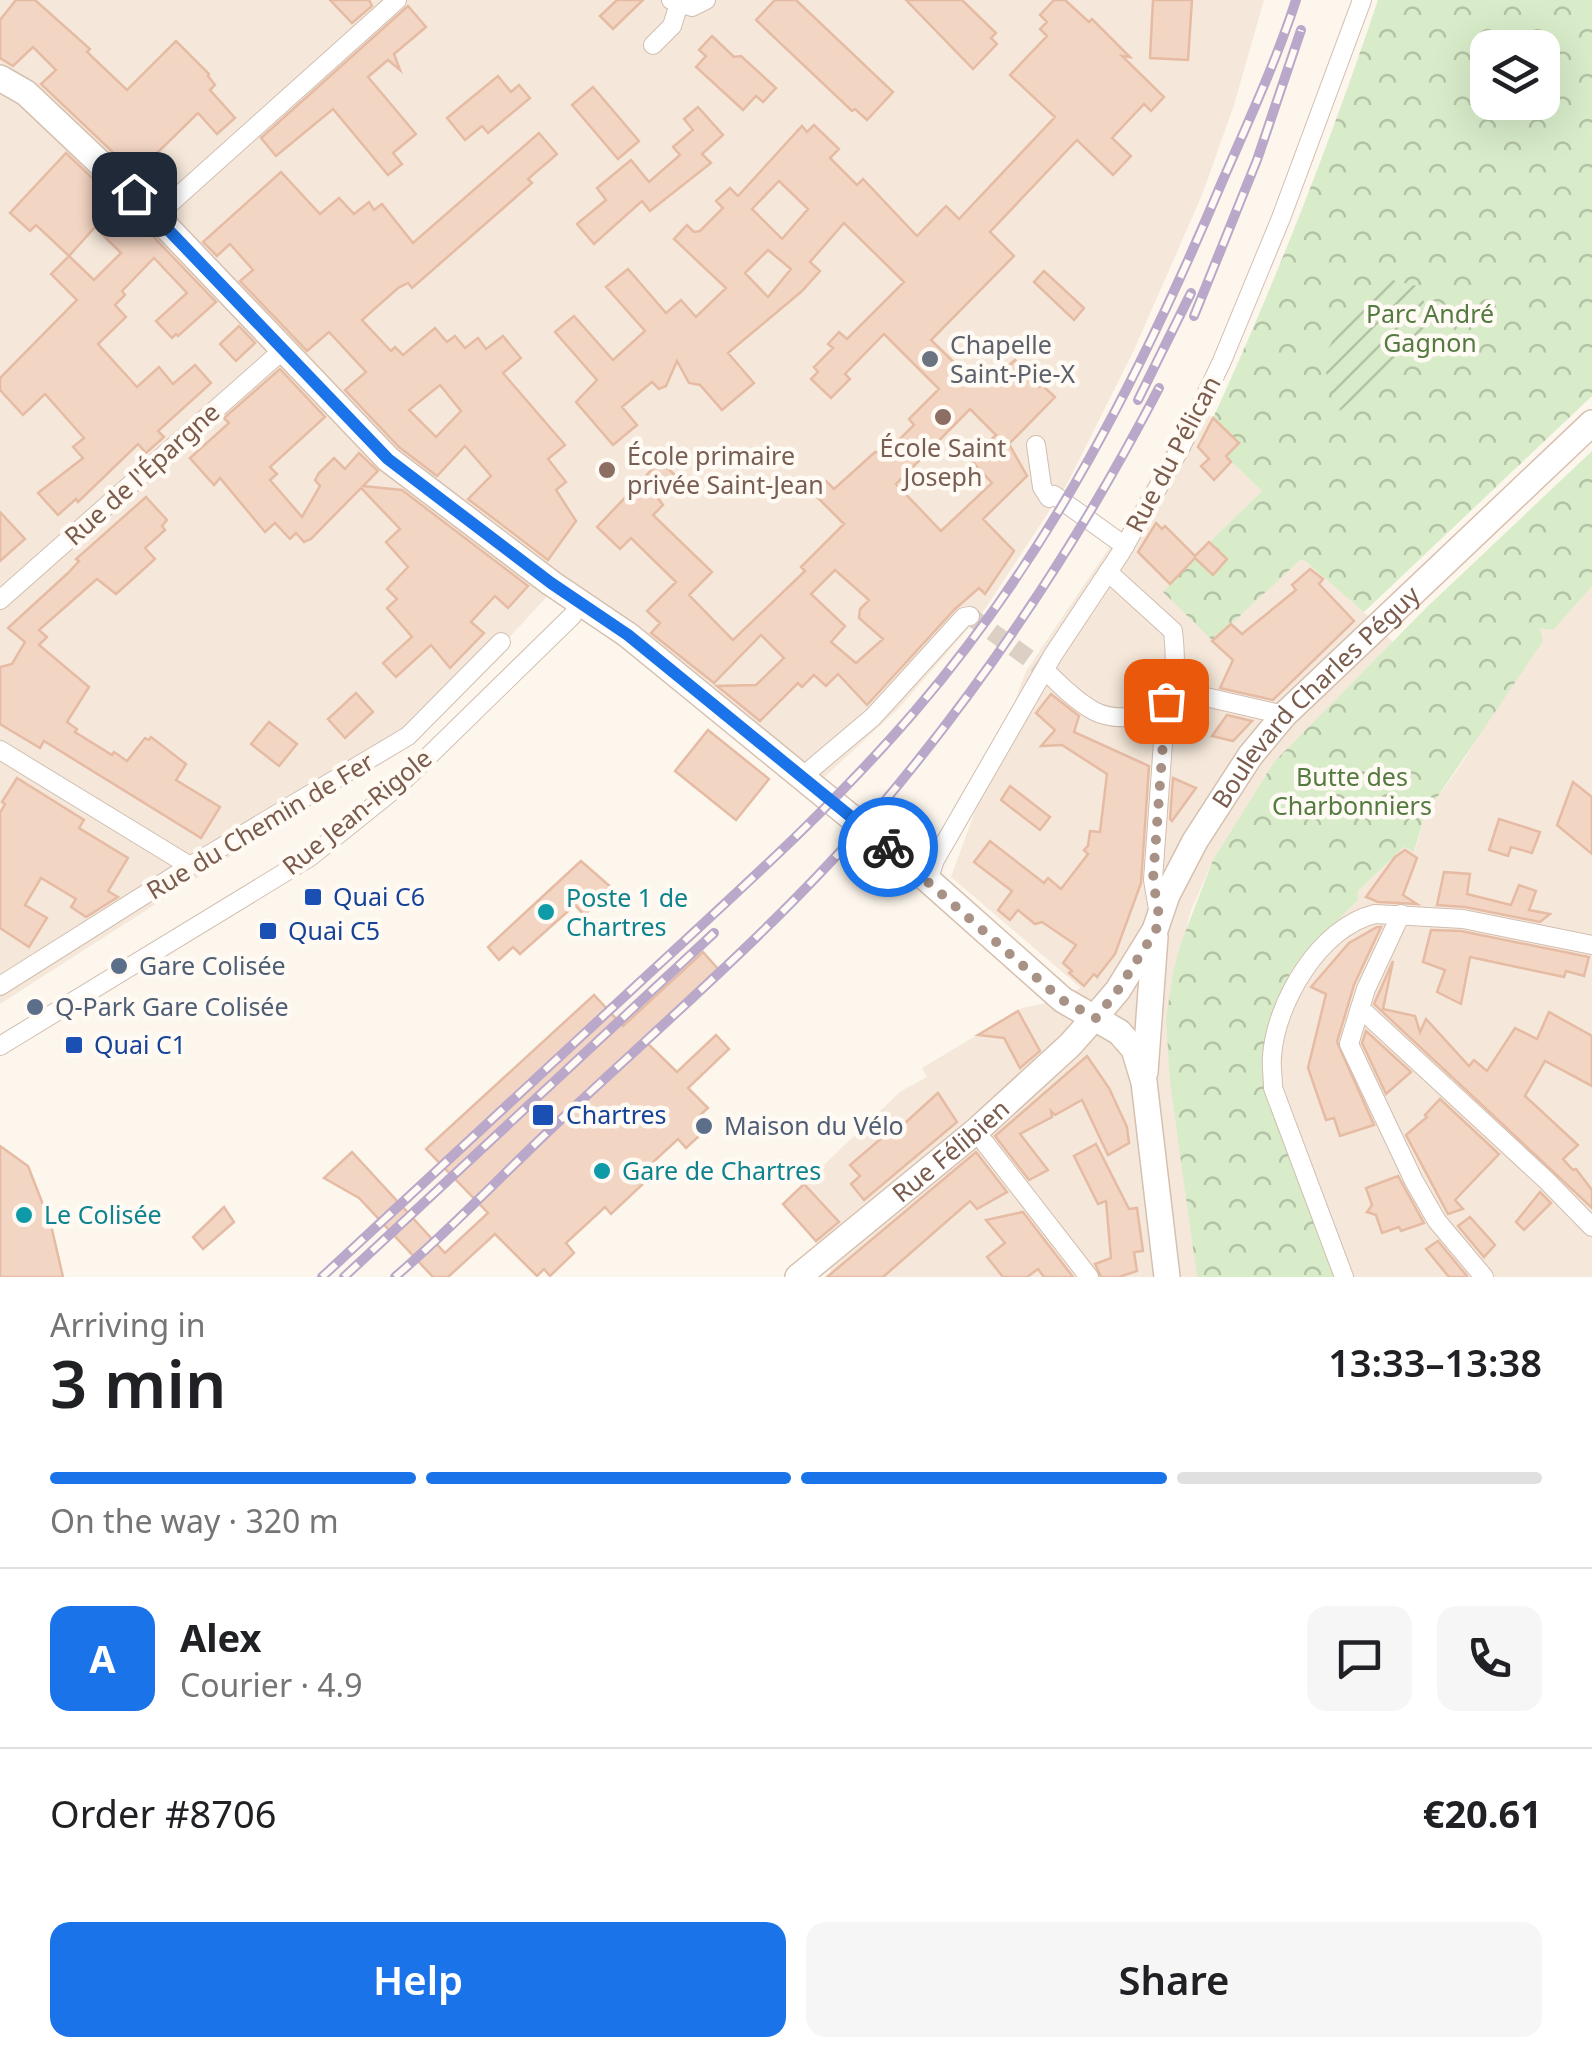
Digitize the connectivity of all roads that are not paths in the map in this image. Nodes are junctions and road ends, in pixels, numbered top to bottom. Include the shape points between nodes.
1 (398, 0) edge
2 (706, 0) edge
3 (1362, 0) edge
4 (678, 4) edge
5 (653, 45) dead end
6 (0, 78) edge
7 (156, 216) junction
8 (284, 349) junction
9 (1592, 423) edge
10 (1036, 445) dead end
11 (1125, 546) junction
12 (1108, 572) junction
13 (0, 600) edge
14 (581, 602) junction
15 (970, 616) dead end
16 (501, 642) dead end
17 (1046, 670) junction
18 (1169, 695) junction
19 (1284, 714) junction
20 (0, 750) edge
21 (803, 776) junction
22 (190, 866) junction
23 (928, 880) junction
24 (1401, 914) junction
25 (1157, 923) junction
26 (1592, 945) edge
27 (0, 965) edge
28 (17, 975) junction
29 (0, 986) edge
30 (1360, 1008) junction
31 (1096, 1018) junction
32 (0, 1046) edge
33 (1144, 1082) junction
34 (985, 1143) dead end
35 (1592, 1228) edge
36 (798, 1277) edge
37 (1088, 1277) edge
38 (1168, 1277) edge
39 (1344, 1277) edge
40 (1484, 1277) edge

1 - 7 street
2 - 4 street via 700,6
3 - 11 street, Rue du Pélican via 1222,361
4 - 5 street via 672,26
6 - 7 main road via 26,92
7 - 8 main road
8 - 13 street, Rue de l'Épargne
8 - 14 main road via 388,459
9 - 19 main road, Boulevard Charles Péguy
10 - 11 street via 1049,498 1054,495
11 - 12 street, Rue du Pélican
12 - 17 street, Rue du Pélican
12 - 18 street via 1174,631
14 - 21 main road
14 - 32 street, Rue Jean-Rigole via 396,788 310,857
15 - 21 street via 840,749
16 - 22 street, Rue du Chemin de Fer via 408,736
17 - 18 street via 1106,716 1152,713
17 - 23 street, Rue du Pélican
18 - 19 street
18 - 25 street via 1153,880
19 - 25 main road, Boulevard Charles Péguy via 1195,840
20 - 22 street
21 - 23 main road
22 - 28 street, Rue du Chemin de Fer
23 - 31 main road via 1062,1000
24 - 26 street
24 - 30 street
24 - 39 street via 1362,917 1301,972 1272,1056 1273,1088
25 - 31 main road, Boulevard Charles Péguy
25 - 33 main road
27 - 28 street
28 - 29 street, Rue du Chemin de Fer
30 - 35 street
30 - 40 street via 1348,1044 1437,1221
31 - 33 main road via 1134,1049
31 - 36 main road, Rue Félibien via 976,1130
33 - 38 main road
34 - 37 street

